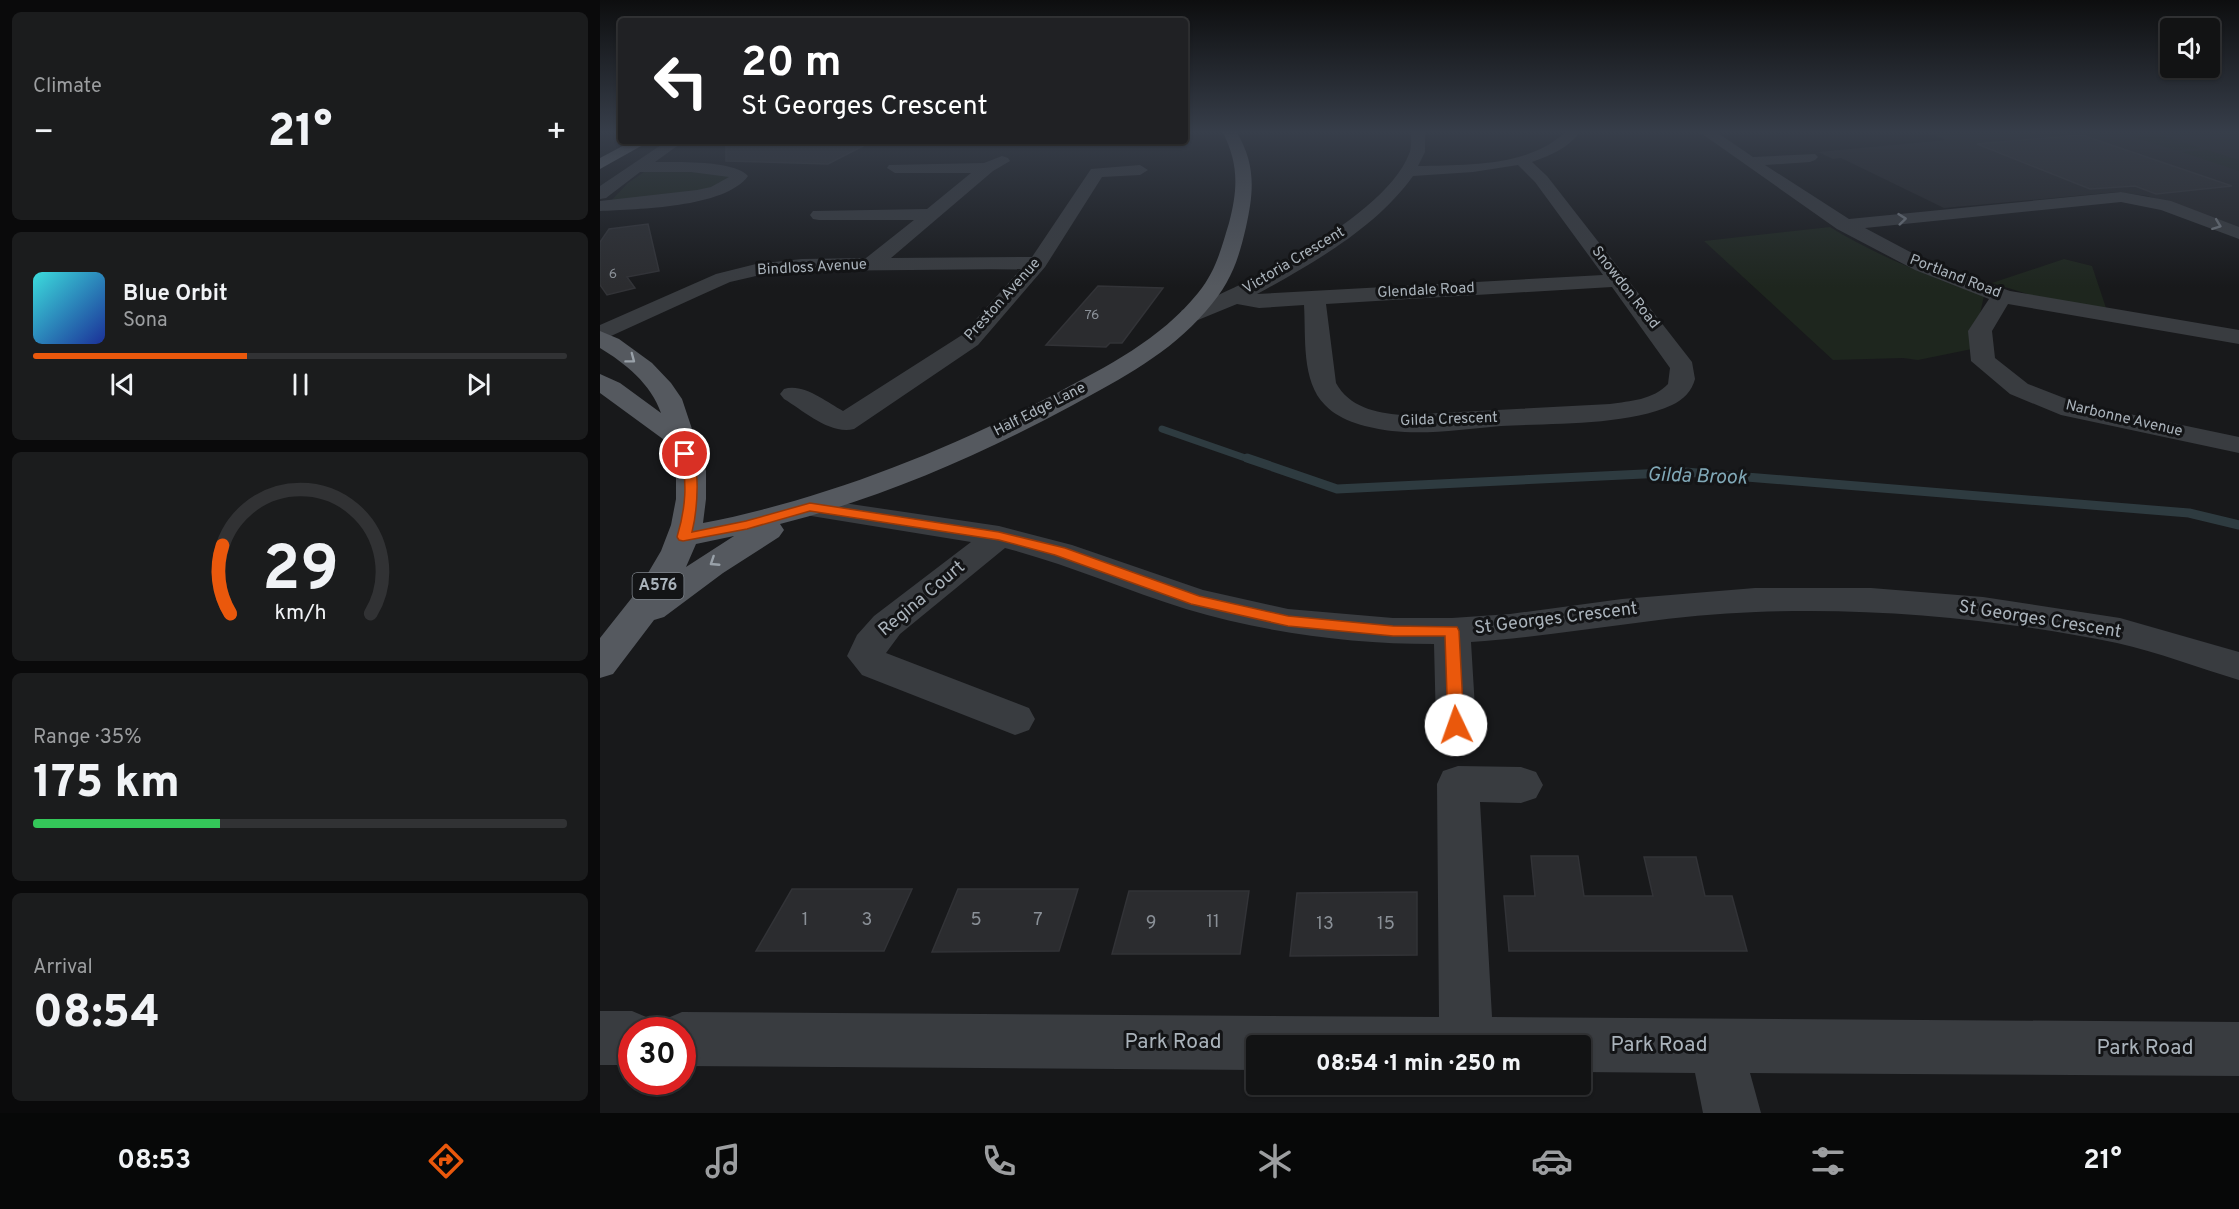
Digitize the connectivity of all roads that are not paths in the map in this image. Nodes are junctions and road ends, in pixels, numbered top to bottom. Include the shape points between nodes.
1 (615, 183) edge
2 (733, 183) edge
3 (970, 183) edge
4 (1090, 183) edge
5 (1245, 183) edge
6 (1399, 183) edge
7 (1544, 183) edge
8 (1781, 183) edge
9 (600, 194) edge
10 (600, 206) edge
11 (932, 213) junction
12 (819, 215) dead end
13 (1844, 225) junction
14 (2239, 233) edge
15 (1038, 263) junction
16 (872, 264) junction
17 (1619, 280) junction
18 (2002, 296) junction
19 (1234, 297) junction
20 (1314, 298) junction
21 (1190, 315) junction
22 (600, 336) edge
23 (2239, 337) edge
24 (600, 382) edge
25 (793, 394) dead end
26 (1640, 407) joint
27 (680, 438) junction
28 (2239, 445) edge
29 (805, 508) junction
30 (999, 536) junction
31 (683, 537) junction
32 (626, 630) junction
33 (1452, 631) junction
34 (600, 664) edge
35 (2239, 666) edge
36 (1015, 719) dead end
37 (1456, 725) dead end
38 (1521, 785) dead end
39 (1466, 1035) edge
40 (600, 1038) edge
41 (618, 1038) edge
42 (696, 1039) edge
43 (1246, 1043) edge
44 (1591, 1044) edge
45 (1716, 1045) junction
46 (2239, 1049) edge
47 (1732, 1113) edge

1 - 9 street
2 - 10 street via 693,196
3 - 11 street
4 - 15 street, Preston Avenue
5 - 21 main road, Half Edge Lane via 1246,194 1228,260
6 - 19 street, Victoria Crescent via 1349,227 1304,258
7 - 17 street, Snowdon Road
8 - 13 street, Portland Road
11 - 12 street
11 - 16 street
13 -> 14 street via 2121,197 2165,205
13 - 18 street, Portland Road via 1898,256
15 - 16 street, Bindloss Avenue
15 - 25 street, Preston Avenue via 970,340 844,423
16 - 22 street, Bindloss Avenue via 788,266 739,274 693,290
17 - 20 street, Glendale Road
17 - 26 street, Snowdon Road via 1676,355 1684,376 1683,383 1667,398
18 - 23 street, Portland Road
18 - 28 street, Narbonne Avenue via 1980,331 1983,361 2019,389 2070,409
19 - 20 street, Glendale Road via 1258,301
19 - 21 street, Victoria Crescent
20 - 26 street, Gilda Crescent via 1323,383 1333,401 1356,414 1380,421 1416,423
21 - 29 main road, Half Edge Lane via 1140,356 1019,422
22 -> 27 main road, A576 via 658,385 674,409
24 - 27 main road
27 - 31 main road, A576 via 691,470
29 - 30 street, St Georges Crescent
29 - 31 main road, Half Edge Lane via 747,525
29 -> 32 main road via 698,574
30 - 33 street, St Georges Crescent via 1060,552 1197,600 1288,621 1393,631
30 - 36 street, Regina Court via 887,625 870,644 866,656 875,664
31 - 32 main road, A576 via 646,605
32 - 34 main road, A576
33 - 35 street, St Georges Crescent via 1755,600 1871,600 1983,609 2120,631
33 - 37 street
38 - 39 street via 1458,784
40 - 41 street
42 - 43 street, Park Road
44 - 45 street, Park Road
45 - 46 street, Park Road
45 - 47 street

